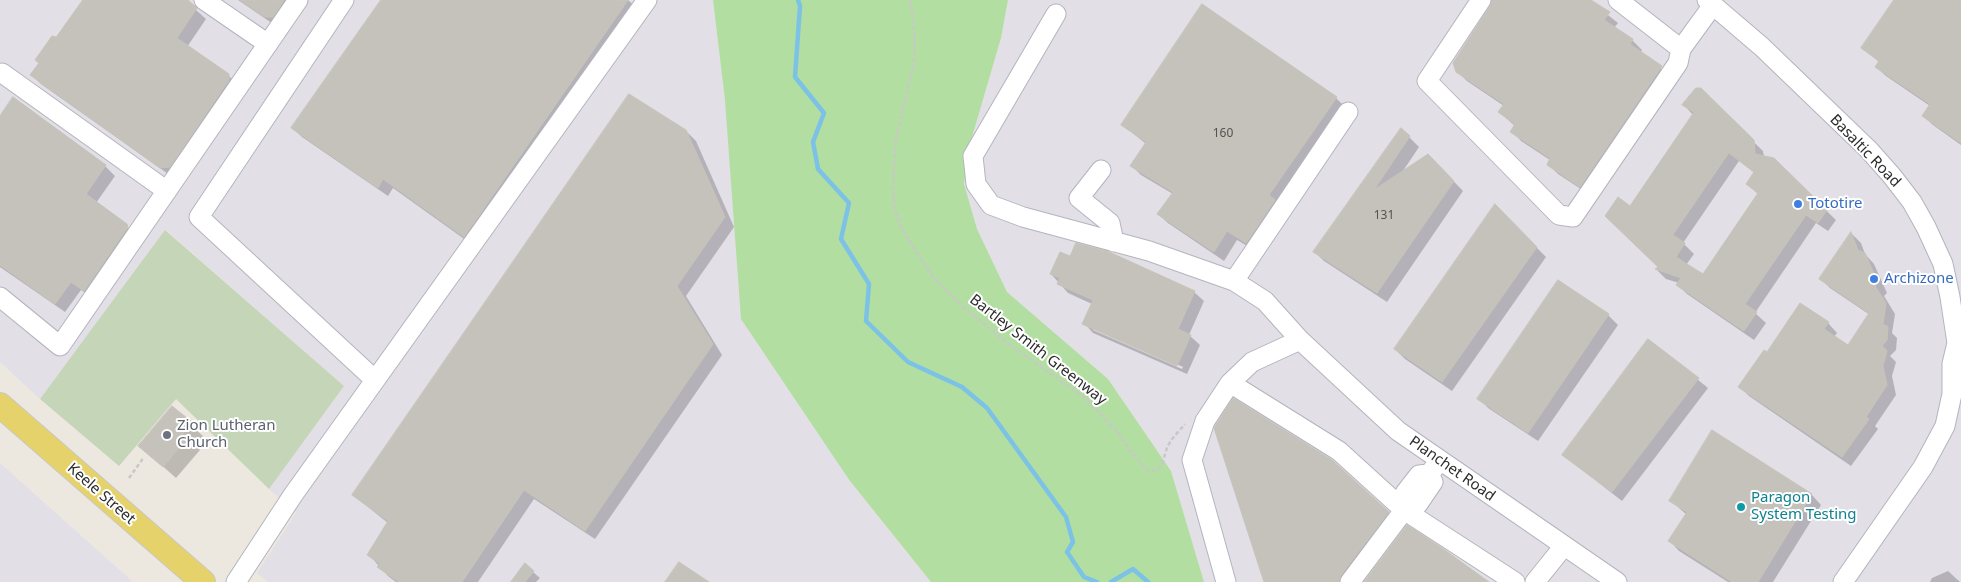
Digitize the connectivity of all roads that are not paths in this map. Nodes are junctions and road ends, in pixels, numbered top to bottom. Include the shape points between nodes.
1 (204, 0) edge
2 (298, 0) edge
3 (344, 0) edge
4 (647, 0) edge
5 (1480, 0) edge
6 (1618, 0) edge
7 (1710, 3) edge
8 (1056, 14) dead end
9 (268, 44) junction
10 (1681, 49) junction
11 (2, 73) dead end
12 (1348, 112) dead end
13 (1101, 170) dead end
14 (167, 191) junction
15 (1114, 242) junction
16 (1234, 281) junction
17 (0, 297) edge
18 (1300, 340) junction
19 (375, 380) junction
20 (1230, 383) junction
21 (0, 405) edge
22 (1434, 468) junction
23 (1406, 507) junction
24 (1564, 546) junction
25 (1609, 580) edge
26 (203, 582) edge
27 (236, 582) edge
28 (1226, 582) edge
29 (1350, 582) edge
30 (1515, 582) edge
31 (1536, 582) edge
32 (1843, 582) edge

1 - 9 street
2 - 9 street
3 - 19 street via 199,217
4 - 19 street
5 - 10 street via 1427,81 1559,215 1574,216 1678,63
6 - 10 street
7 - 10 street
7 - 32 street, Basaltic Road via 1762,47 1869,150 1912,202 1943,264 1957,343 1952,364 1952,394 1944,426 1923,467
8 - 15 street, Planchet Road via 973,156 976,184 991,205
9 - 14 street
11 - 14 street
12 - 16 street
13 - 15 street via 1079,198 1110,223
14 - 17 street via 60,346
15 - 16 street, Planchet Road
16 - 18 street, Planchet Road via 1265,301
18 - 20 street via 1252,362
18 - 22 street, Planchet Road
19 - 27 street
20 - 23 street via 1339,451
20 - 28 street via 1205,421 1192,460
21 - 26 main road, Keele Street
22 - 23 street via 1419,475 1405,493
22 - 24 street, Planchet Road
23 - 29 street
23 - 30 street
24 - 25 street, Planchet Road
24 - 31 street

